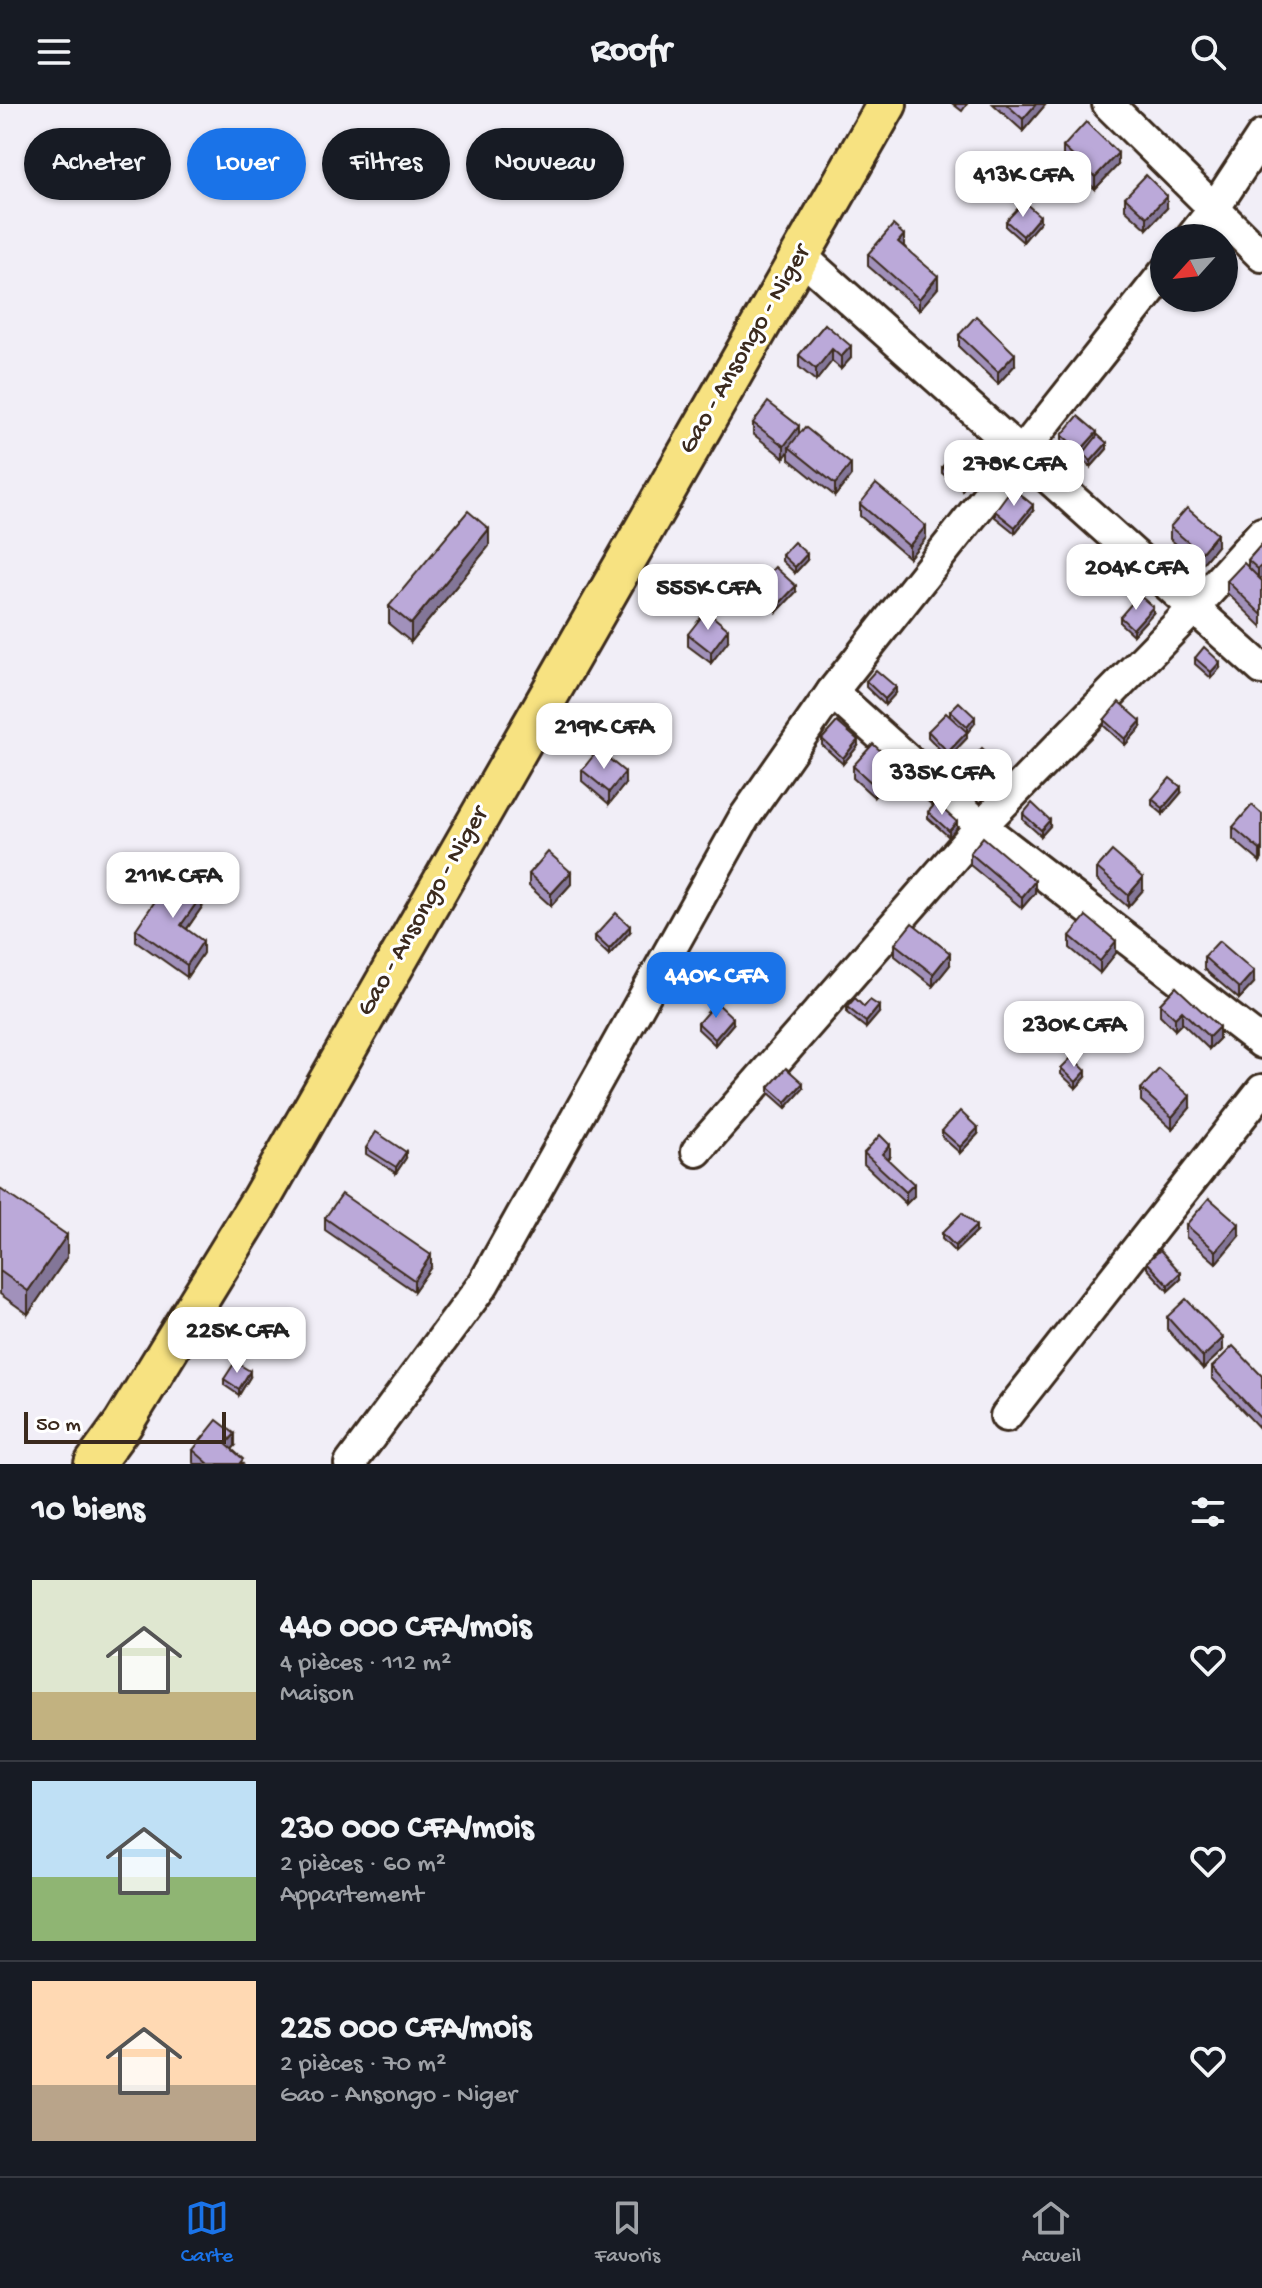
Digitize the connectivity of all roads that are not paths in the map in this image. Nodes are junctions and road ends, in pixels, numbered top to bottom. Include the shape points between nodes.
1 (887, 104) edge
2 (1108, 104) edge
3 (1262, 136) edge
4 (1214, 209) junction
5 (1202, 224) edge
6 (800, 255) junction
7 (1262, 256) edge
8 (1150, 291) edge
9 (1022, 454) junction
10 (1262, 533) edge
11 (1192, 610) junction
12 (1262, 669) edge
13 (832, 692) junction
14 (981, 826) junction
15 (1262, 1043) edge
16 (1262, 1090) edge
17 (697, 1151) dead end
18 (1006, 1416) dead end
19 (94, 1464) edge
20 (350, 1464) edge

1 - 6 main road, Gao - Ansongo - Niger
2 - 4 street
3 - 4 street
4 - 5 street
4 - 7 street
6 - 9 street
6 - 19 main road, Gao - Ansongo - Niger via 261,1199
8 - 9 street
9 - 11 street
9 - 13 street
10 - 11 street
11 - 12 street
11 - 14 street
13 - 14 street
13 - 20 street via 744,818 484,1283
14 - 15 street
14 - 17 street
16 - 18 street

